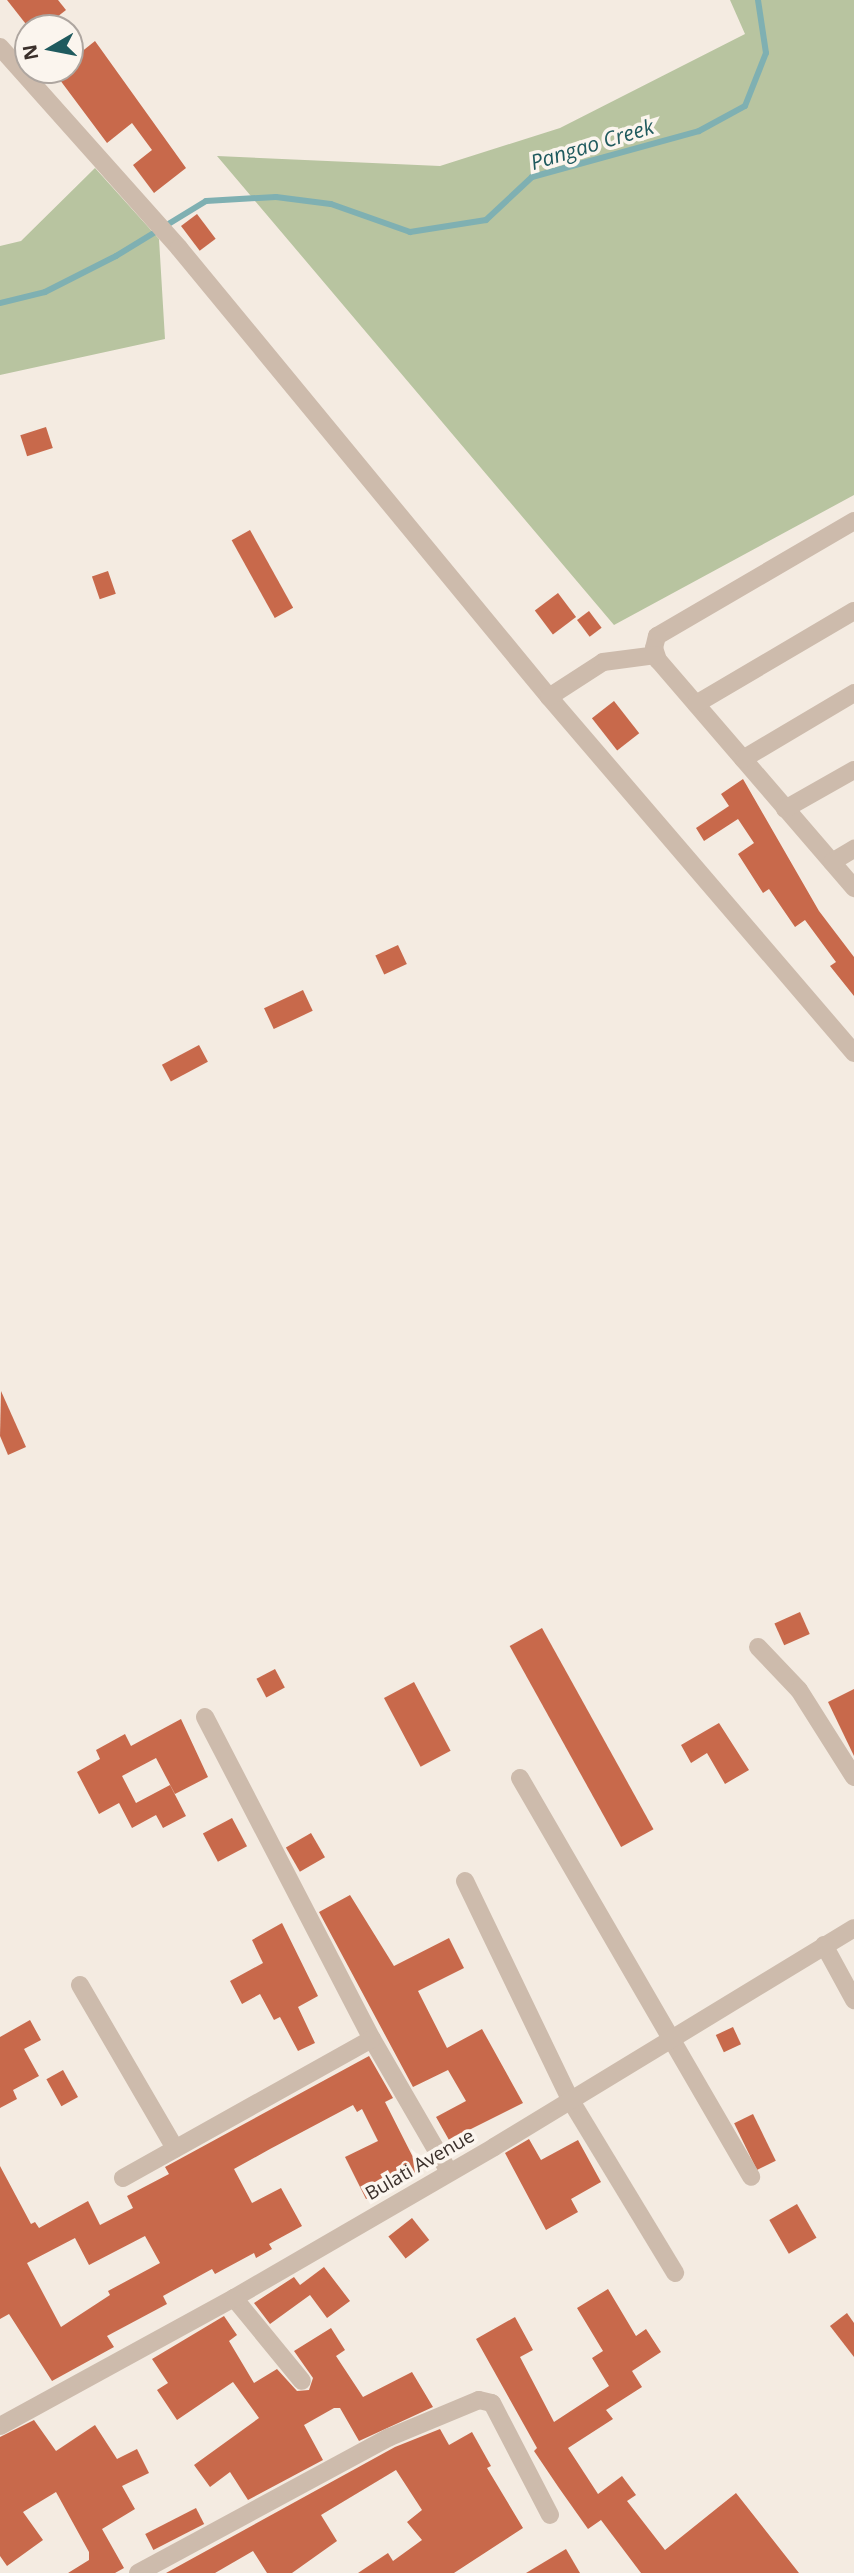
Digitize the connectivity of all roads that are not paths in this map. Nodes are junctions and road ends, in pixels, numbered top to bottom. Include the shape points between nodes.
1 (0, 47) edge
2 (854, 521) edge
3 (854, 611) edge
4 (656, 655) junction
5 (854, 692) edge
6 (549, 696) junction
7 (696, 704) junction
8 (743, 759) junction
9 (854, 770) edge
10 (786, 808) junction
11 (854, 849) edge
12 (832, 862) junction
13 (854, 888) edge
14 (854, 1052) edge
15 (758, 1647) dead end
16 (205, 1717) dead end
17 (854, 1777) edge
18 (520, 1778) dead end
19 (465, 1881) dead end
20 (854, 1927) edge
21 (824, 1944) junction
22 (80, 1985) dead end
23 (854, 2000) edge
24 (372, 2039) junction
25 (668, 2040) junction
26 (571, 2101) junction
27 (175, 2148) junction
28 (449, 2172) junction
29 (751, 2177) dead end
30 (124, 2178) dead end
31 (676, 2273) dead end
32 (234, 2298) junction
33 (302, 2381) dead end
34 (0, 2426) edge
35 (550, 2515) dead end
36 (138, 2573) edge

1 - 6 street via 179,248
2 - 4 street via 657,636
3 - 7 street
4 - 6 street via 603,662
4 - 7 street
5 - 8 street
6 - 14 street
7 - 8 street
8 - 10 street
9 - 10 street
10 - 12 street
11 - 12 street
12 - 13 street
15 - 17 street via 806,1700
16 - 24 street
18 - 25 street
19 - 26 street
20 - 21 street, Bulati Avenue
21 - 23 street
21 - 25 street, Bulati Avenue
22 - 27 street
24 - 27 street
24 - 28 street
25 - 26 street, Bulati Avenue
25 - 29 street
26 - 28 street, Bulati Avenue
26 - 31 street
27 - 30 street
28 - 32 street, Bulati Avenue
32 - 33 street
32 - 34 street, Bulati Avenue
35 - 36 street via 492,2403 479,2400 390,2437

